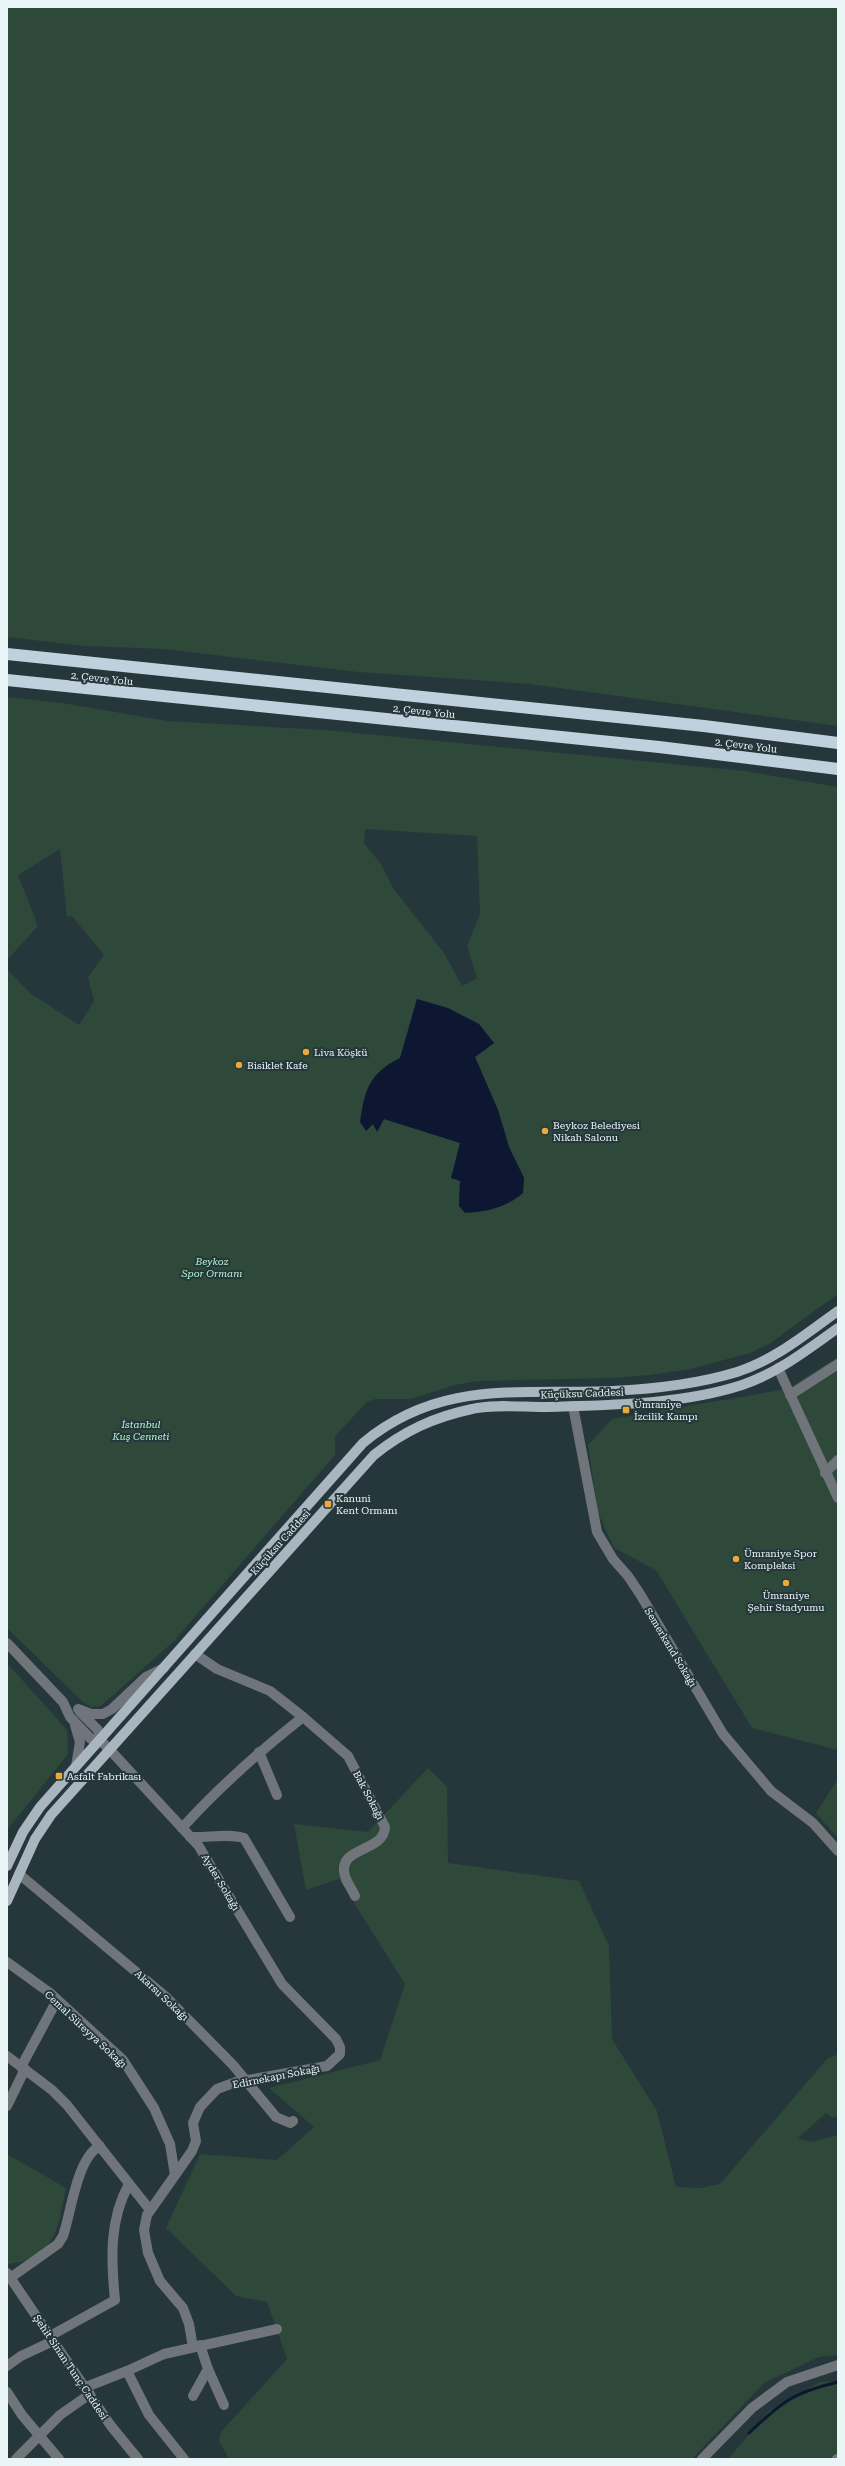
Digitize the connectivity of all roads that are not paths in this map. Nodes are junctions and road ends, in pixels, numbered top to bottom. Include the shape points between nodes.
1 (7, 654) edge
2 (7, 680) edge
3 (838, 743) edge
4 (838, 770) edge
5 (838, 1311) edge
6 (838, 1328) edge
7 (771, 1356) junction
8 (778, 1368) junction
9 (836, 1369) edge
10 (572, 1392) junction
11 (494, 1394) junction
12 (790, 1395) junction
13 (573, 1406) junction
14 (493, 1408) junction
15 (838, 1460) edge
16 (825, 1473) junction
17 (838, 1498) edge
18 (223, 1603) junction
19 (233, 1613) junction
20 (7, 1643) edge
21 (196, 1654) junction
22 (166, 1667) junction
23 (63, 1702) junction
24 (78, 1709) junction
25 (70, 1717) junction
26 (303, 1717) junction
27 (100, 1740) junction
28 (110, 1750) junction
29 (260, 1752) junction
30 (76, 1766) junction
31 (277, 1795) dead end
32 (62, 1803) junction
33 (182, 1828) junction
34 (190, 1837) junction
35 (838, 1851) edge
36 (7, 1866) edge
37 (19, 1874) junction
38 (355, 1896) dead end
39 (7, 1901) edge
40 (290, 1917) dead end
41 (7, 1962) edge
42 (57, 2000) junction
43 (320, 2022) joint
44 (7, 2056) edge
45 (23, 2068) junction
46 (245, 2081) junction
47 (7, 2106) edge
48 (293, 2121) dead end
49 (100, 2146) junction
50 (175, 2175) junction
51 (129, 2184) junction
52 (150, 2210) junction
53 (9, 2276) edge
54 (277, 2329) dead end
55 (52, 2339) junction
56 (196, 2346) junction
57 (838, 2365) edge
58 (7, 2366) edge
59 (208, 2369) junction
60 (127, 2371) junction
61 (88, 2391) junction
62 (7, 2392) edge
63 (193, 2396) dead end
64 (224, 2405) dead end
65 (40, 2436) junction
66 (708, 2457) edge
67 (16, 2459) edge
68 (59, 2459) edge
69 (138, 2459) edge
70 (184, 2459) edge

1 - 3 highway, 2. Çevre Yolu via 696,725
2 - 4 highway, 2. Çevre Yolu via 659,747
5 - 7 main road, Küçüksu Caddesi
6 - 8 main road, Küçüksu Caddesi
7 - 8 main road
7 - 10 main road, Küçüksu Caddesi via 738,1372 686,1383 613,1391
8 - 12 street
8 - 13 main road, Küçüksu Caddesi via 743,1385 688,1397 614,1405
9 - 12 street
10 - 11 main road, Küçüksu Caddesi
10 - 13 main road
11 - 14 main road
11 - 18 main road, Küçüksu Caddesi via 472,1394 426,1405 378,1430 360,1446
12 - 16 street
13 - 14 main road, Küçüksu Caddesi
13 - 35 street, Semerkand Sokağı via 597,1532 613,1559 632,1582 722,1734 771,1791 813,1823
14 - 19 main road, Küçüksu Caddesi via 474,1408 431,1420 402,1434 374,1455
15 - 16 street
16 - 17 street
18 - 19 main road
18 - 22 main road, Küçüksu Caddesi
19 - 21 main road, Küçüksu Caddesi
20 - 23 street
21 - 26 street, Bak Sokağı via 217,1669 270,1691
21 - 28 main road, Küçüksu Caddesi
22 - 24 street via 146,1677 103,1714 91,1714
22 - 27 main road, Küçüksu Caddesi
23 - 24 street
23 - 25 street
24 - 27 street via 98,1730
25 - 27 street via 90,1739
25 - 30 street via 80,1735 80,1755
26 - 29 street
26 - 38 street, Bak Sokağı via 348,1756 385,1827 385,1833 374,1845 351,1855 345,1863 345,1876
27 - 28 street, Ayder Sokağı
27 - 30 main road, Küçüksu Caddesi
27 - 32 main road via 100,1751 64,1791
28 - 32 main road, Küçüksu Caddesi
28 - 33 street, Ayder Sokağı
29 - 31 street
29 - 33 street via 208,1799
30 - 36 main road, Küçüksu Caddesi via 40,1807 23,1832
32 - 37 main road, Küçüksu Caddesi via 35,1838
33 - 34 street, Ayder Sokağı
34 - 40 street via 244,1838
34 - 43 street, Ayder Sokağı via 220,1879 282,1984
37 - 39 main road, Küçüksu Caddesi
37 - 46 street, Akarsu Sokağı via 165,1996
41 - 42 street, Cemal Süreyya Sokağı
42 - 45 street
42 - 50 street, Cemal Süreyya Sokağı via 123,2060 141,2085 170,2144
43 - 46 street, Edirnekapı Sokağı via 340,2046 340,2054 327,2066
44 - 45 street
45 - 47 street
45 - 49 street via 67,2105
46 - 48 street, Akarsu Sokağı via 276,2117 284,2123
46 - 50 street, Edirnekapı Sokağı via 217,2089 208,2096 193,2124 196,2141 192,2151
49 - 51 street
49 - 53 street via 93,2149 84,2164 68,2221 58,2244
50 - 52 street, Edirnekapı Sokağı
51 - 52 street
51 - 55 street via 115,2217 112,2269 115,2300
52 - 56 street, Edirnekapı Sokağı via 144,2230 148,2253 160,2280 183,2308
53 - 55 street, Şehit Sinan Tunç Caddesi
54 - 56 street
55 - 58 street
55 - 61 street, Şehit Sinan Tunç Caddesi
56 - 59 street, Edirnekapı Sokağı
56 - 60 street via 164,2354
57 - 66 street via 787,2382 752,2408
59 - 63 street
59 - 64 street, Edirnekapı Sokağı
60 - 61 street
60 - 70 street via 149,2415
61 - 65 street
61 - 69 street, Şehit Sinan Tunç Caddesi via 111,2426
62 - 65 street
65 - 67 street
65 - 68 street

